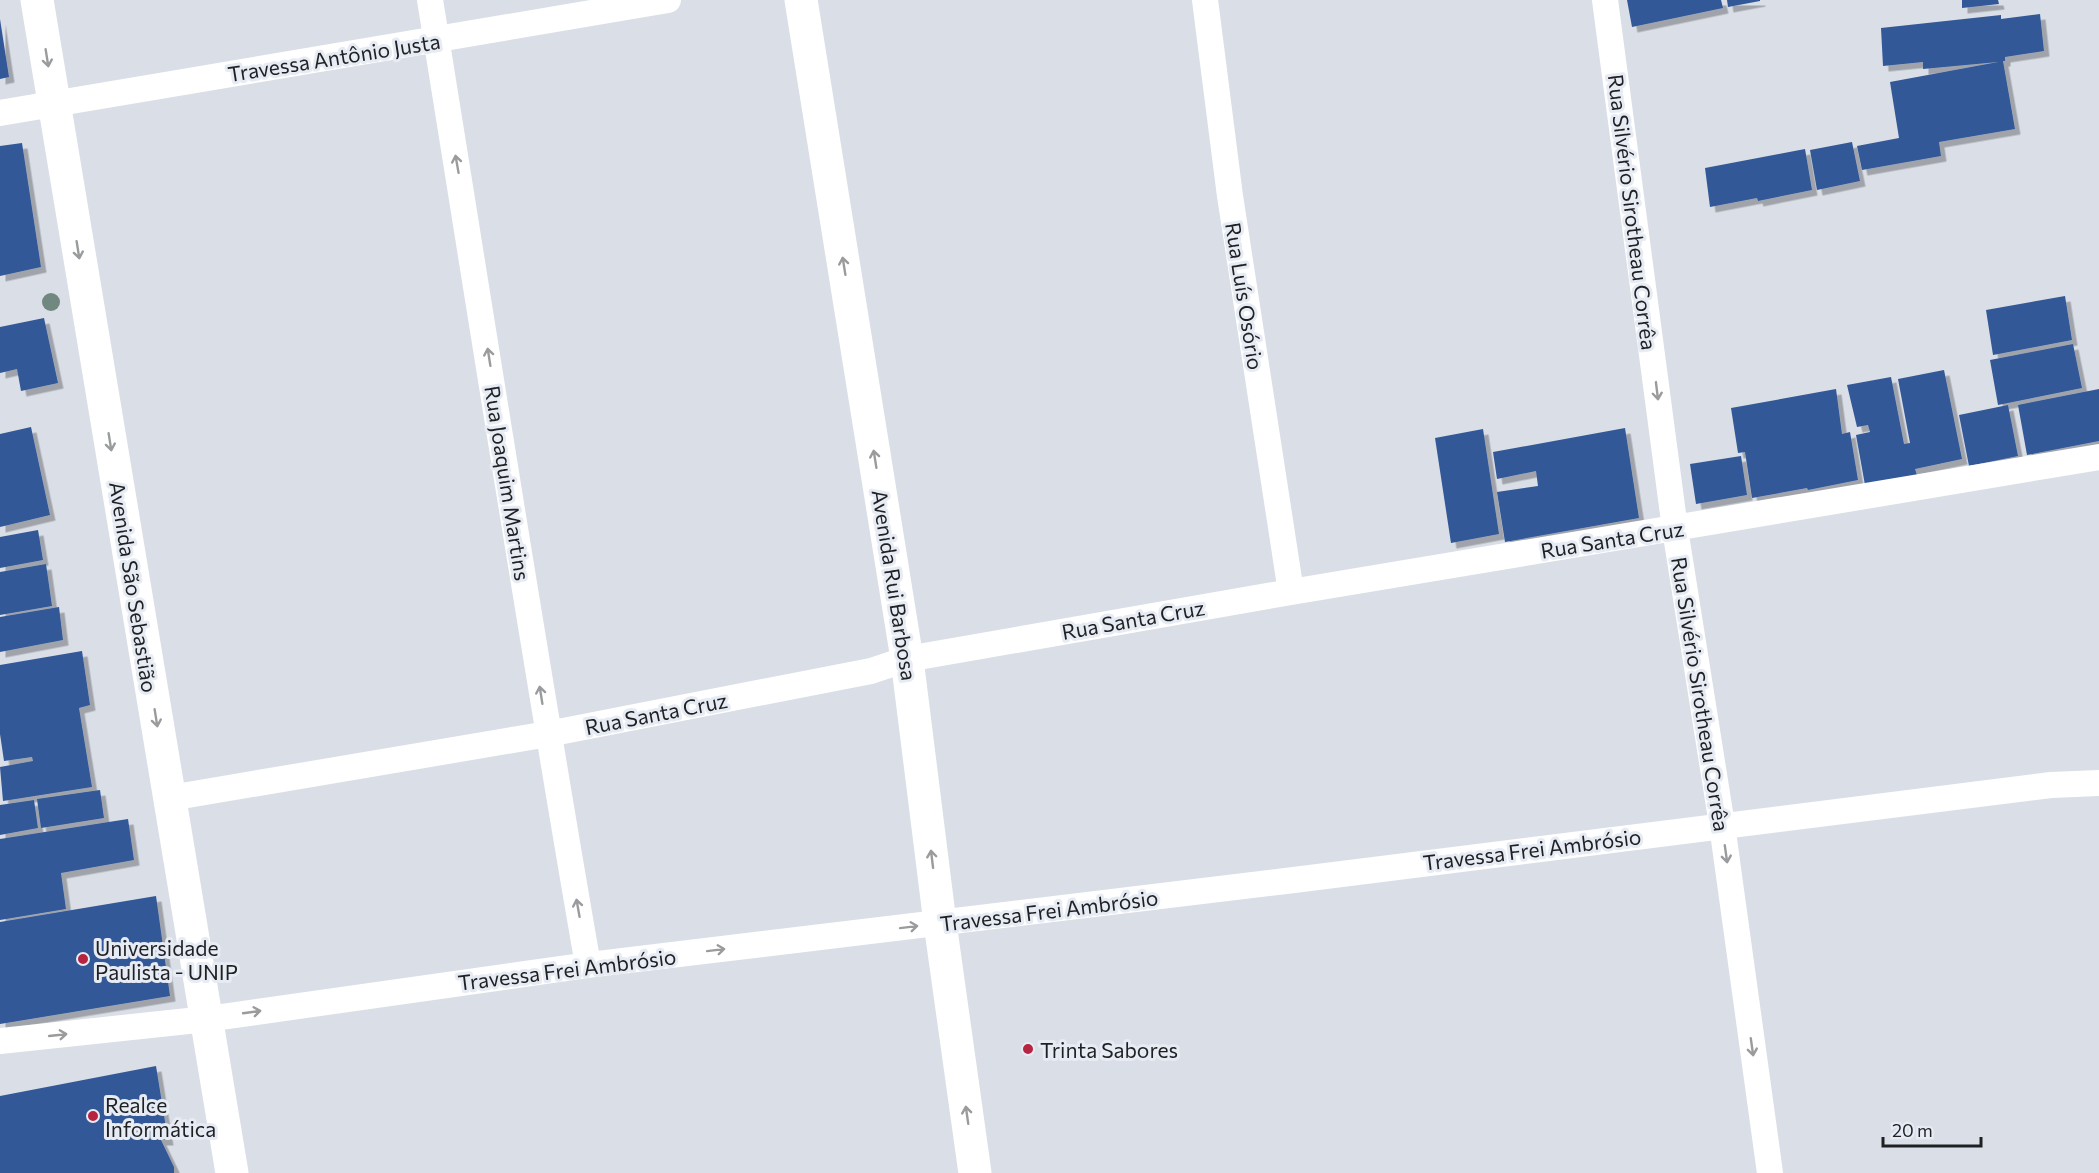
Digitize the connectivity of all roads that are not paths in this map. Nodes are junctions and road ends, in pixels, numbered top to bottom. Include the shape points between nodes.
1 (37, 0) edge
2 (430, 0) edge
3 (668, 0) edge
4 (801, 0) edge
5 (1205, 0) edge
6 (1605, 0) edge
7 (437, 40) junction
8 (54, 104) junction
9 (0, 113) edge
10 (2099, 457) edge
11 (1675, 529) junction
12 (1291, 592) junction
13 (907, 659) junction
14 (548, 734) junction
15 (2099, 783) edge
16 (170, 798) junction
17 (1722, 825) junction
18 (940, 923) junction
19 (588, 965) junction
20 (207, 1019) junction
21 (0, 1041) edge
22 (232, 1173) edge
23 (975, 1173) edge
24 (1770, 1173) edge

1 -> 8 main road, Avenida São Sebastião
2 - 7 street, Rua Joaquim Martins
3 - 7 street, Travessa Antônio Justa
13 -> 4 main road, Avenida Rui Barbosa
5 - 12 street, Rua Luís Osório via 1232,207
6 -> 11 street, Rua Silvério Sirotheau Corrêa
7 - 8 street, Travessa Antônio Justa
14 -> 7 street, Rua Joaquim Martins
8 - 9 street, Travessa Antônio Justa
8 -> 16 main road, Avenida São Sebastião
10 - 11 street, Rua Santa Cruz
11 - 12 street, Rua Santa Cruz
11 - 17 street, Rua Silvério Sirotheau Corrêa
12 - 13 street, Rua Santa Cruz
13 - 14 street, Rua Santa Cruz via 871,671
18 -> 13 main road, Avenida Rui Barbosa
14 - 16 street, Rua Santa Cruz
19 -> 14 street, Rua Joaquim Martins
15 - 17 street, Travessa Frei Ambrósio via 2050,785
16 - 20 main road, Avenida São Sebastião
17 - 18 street, Travessa Frei Ambrósio
17 -> 24 street, Rua Silvério Sirotheau Corrêa
19 -> 18 street, Travessa Frei Ambrósio
23 -> 18 main road, Avenida Rui Barbosa
20 -> 19 street, Travessa Frei Ambrósio
21 -> 20 street, Travessa Frei Ambrósio
20 - 22 main road, Avenida São Sebastião

